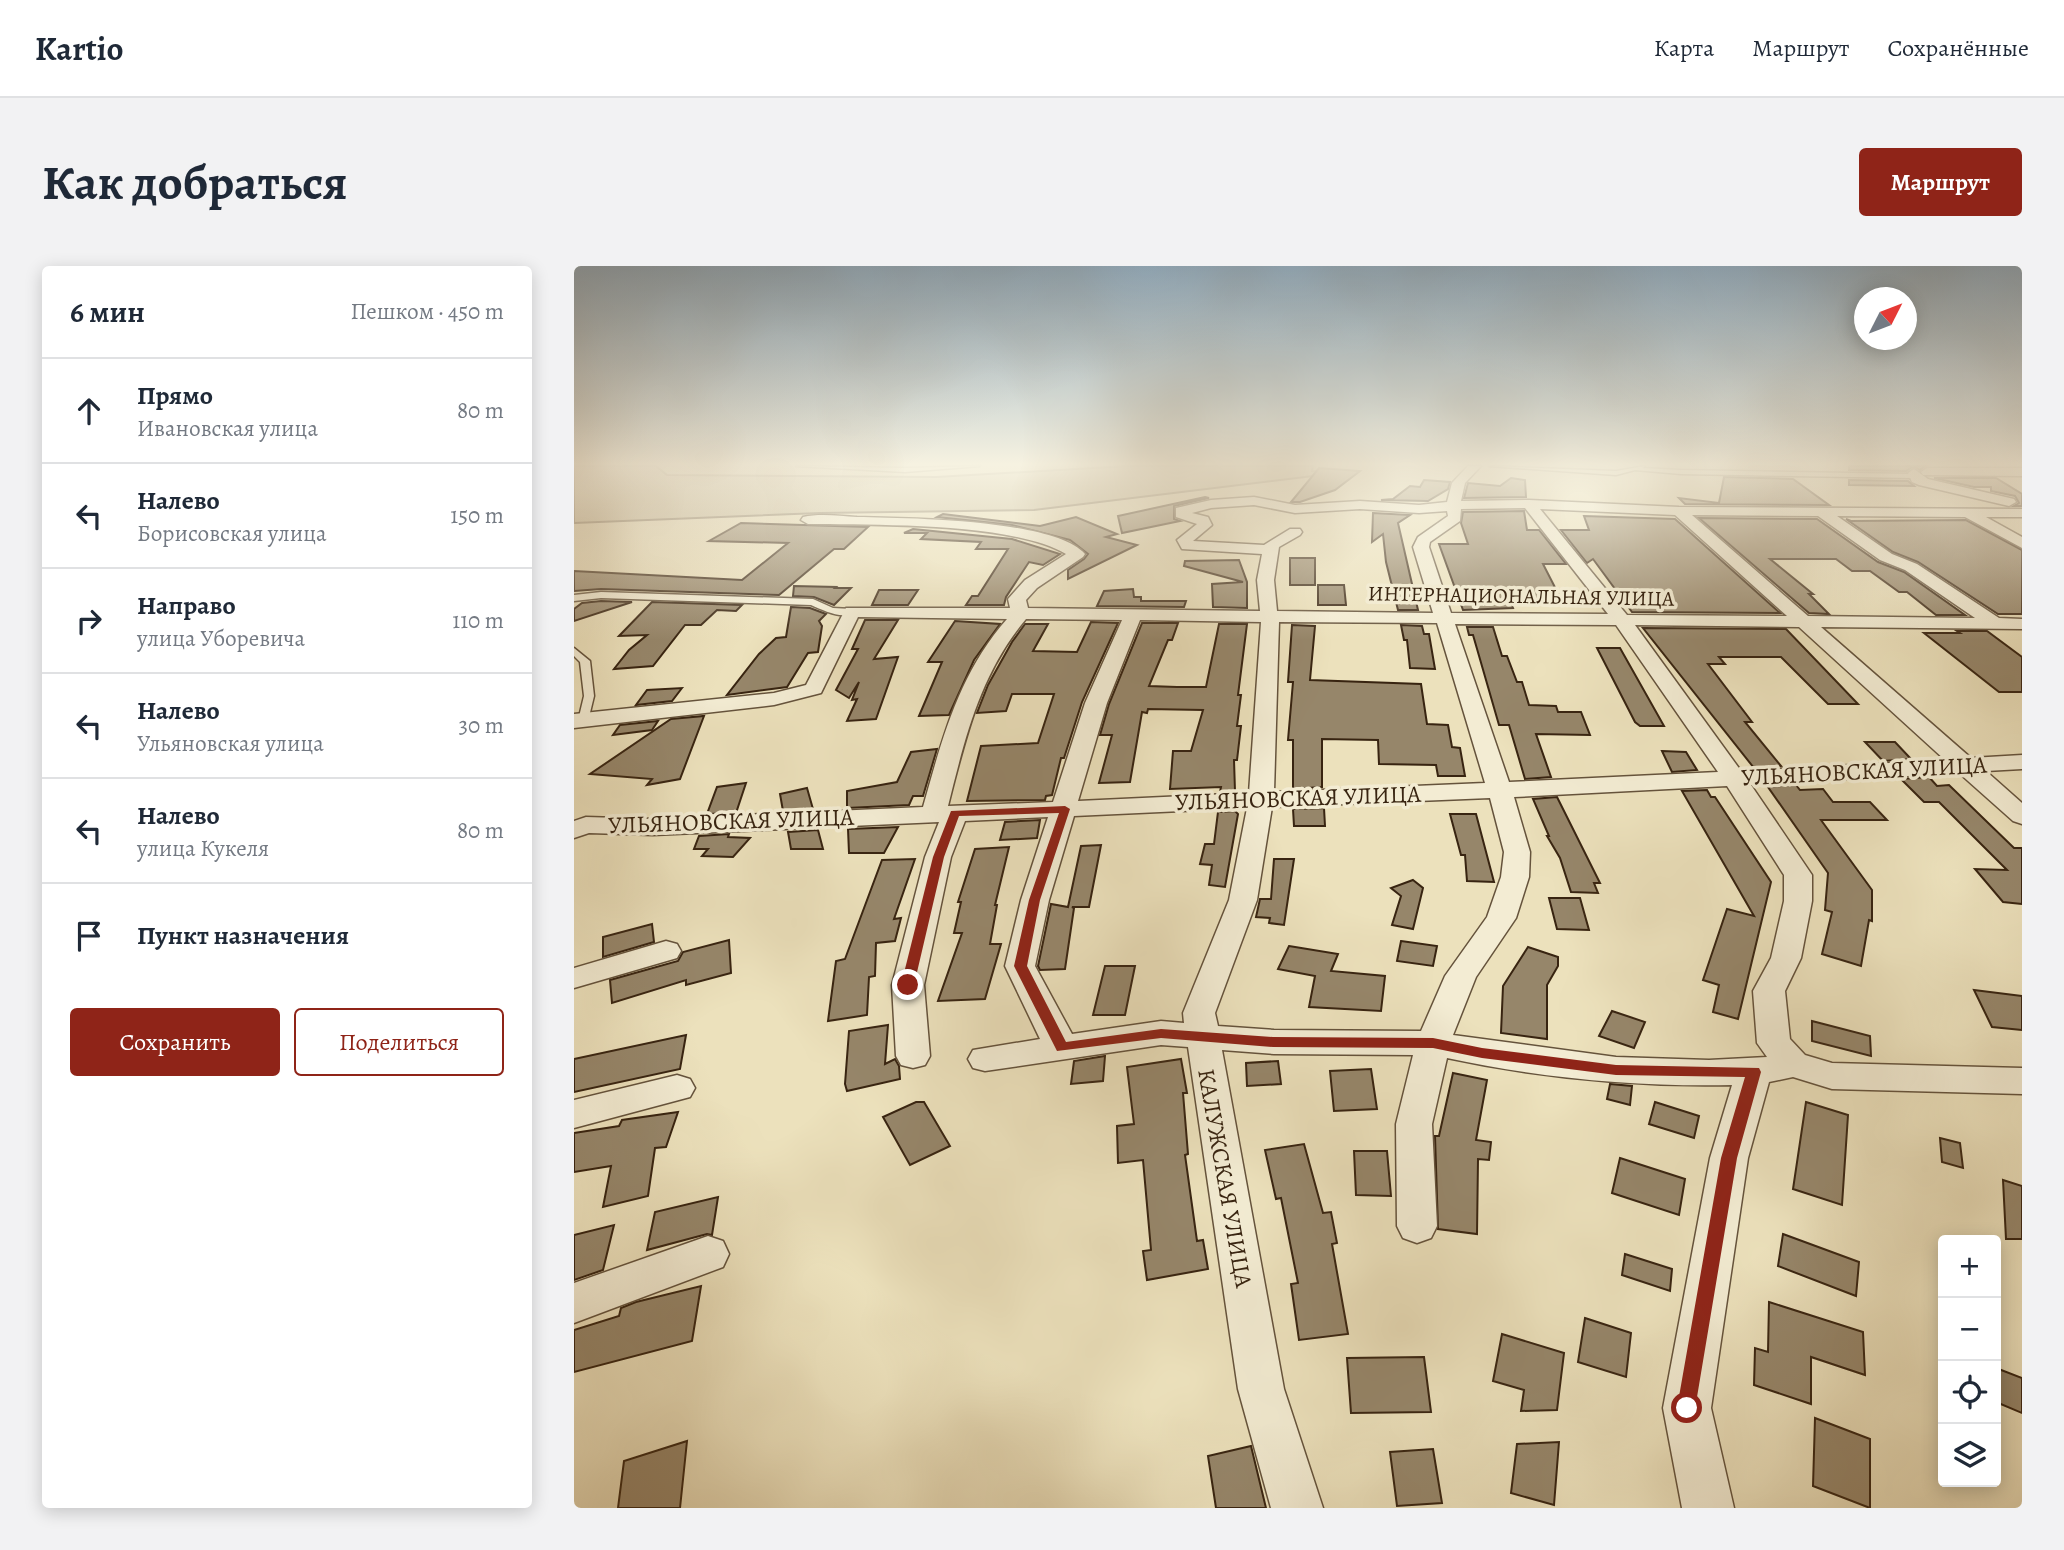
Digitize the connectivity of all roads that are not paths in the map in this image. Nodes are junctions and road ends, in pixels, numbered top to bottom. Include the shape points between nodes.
1 (911, 524) edge
2 (1205, 524) edge
3 (1446, 524) edge
4 (1545, 524) edge
5 (1694, 524) edge
6 (1839, 524) edge
7 (1987, 524) edge
8 (1295, 531) dead end
9 (2022, 543) edge
10 (1271, 550) junction
11 (574, 598) edge
12 (852, 612) junction
13 (1020, 615) junction
14 (1133, 615) junction
15 (1270, 617) junction
16 (1445, 618) junction
17 (1621, 620) junction
18 (1805, 622) junction
19 (1996, 624) junction
20 (2022, 624) edge
21 (2022, 641) edge
22 (574, 651) edge
23 (577, 728) edge
24 (2022, 762) edge
25 (1968, 766) junction
26 (1735, 779) junction
27 (1500, 791) junction
28 (1261, 799) junction
29 (1065, 809) junction
30 (945, 813) junction
31 (2022, 816) edge
32 (578, 823) edge
33 (666, 951) dead end
34 (574, 978) edge
35 (1202, 1038) junction
36 (1433, 1043) junction
37 (1062, 1048) junction
38 (912, 1056) dead end
39 (985, 1059) dead end
40 (1774, 1068) junction
41 (2022, 1081) edge
42 (677, 1088) dead end
43 (574, 1114) edge
44 (1417, 1226) dead end
45 (708, 1254) dead end
46 (574, 1303) edge
47 (1297, 1508) edge
48 (1708, 1508) edge

1 - 13 street via 1033,537 1071,548 1077,554 1031,584 1017,599
2 - 10 street via 1185,540 1187,546
3 - 16 street via 1423,540 1421,547
4 - 17 street
5 - 18 street
6 - 19 street
7 - 9 street
8 - 10 street
10 - 15 street, КАЛУЖСКАЯ УЛИЦА via 1264,570
11 - 12 lane via 813,602 831,611
12 - 13 street, ИНТЕРНАЦИОНАЛЬНАЯ УЛИЦА
12 - 23 street via 814,689
13 - 14 street, ИНТЕРНАЦИОНАЛЬНАЯ УЛИЦА
13 - 30 street via 999,637 963,704
14 - 15 street, ИНТЕРНАЦИОНАЛЬНАЯ УЛИЦА
14 - 29 street via 1096,703
15 - 16 street, ИНТЕРНАЦИОНАЛЬНАЯ УЛИЦА
15 - 28 street, КАЛУЖСКАЯ УЛИЦА
16 - 17 street, ИНТЕРНАЦИОНАЛЬНАЯ УЛИЦА
16 - 27 street
17 - 18 street, ИНТЕРНАЦИОНАЛЬНАЯ УЛИЦА
17 - 26 street
18 - 19 street, ИНТЕРНАЦИОНАЛЬНАЯ УЛИЦА
18 - 25 street
19 - 20 street, ИНТЕРНАЦИОНАЛЬНАЯ УЛИЦА
19 - 21 street
22 - 23 lane via 585,661 589,696
24 - 25 street, УЛЬЯНОВСКАЯ УЛИЦА
25 - 26 street, УЛЬЯНОВСКАЯ УЛИЦА
25 - 31 street
26 - 27 street, УЛЬЯНОВСКАЯ УЛИЦА
26 - 40 street via 1798,874 1798,901 1786,958 1769,990
27 - 28 street, УЛЬЯНОВСКАЯ УЛИЦА
27 - 36 street via 1517,852 1515,877 1501,918 1461,976
28 - 29 street, УЛЬЯНОВСКАЯ УЛИЦА
28 - 35 street, КАЛУЖСКАЯ УЛИЦА via 1242,900 1199,1013
29 - 30 street, УЛЬЯНОВСКАЯ УЛИЦА
29 - 37 street via 1035,900 1020,966
30 - 32 street, УЛЬЯНОВСКАЯ УЛИЦА via 653,827
30 - 38 street via 908,985
33 - 34 street
35 - 36 street
35 - 37 street via 1161,1033
35 - 47 street, КАЛУЖСКАЯ УЛИЦА via 1261,1390
36 - 40 street via 1616,1070 1709,1073
36 - 44 street via 1414,1124
37 - 39 street
40 - 41 street via 1832,1076
40 - 48 street via 1729,1158 1687,1408
42 - 43 street
45 - 46 street

